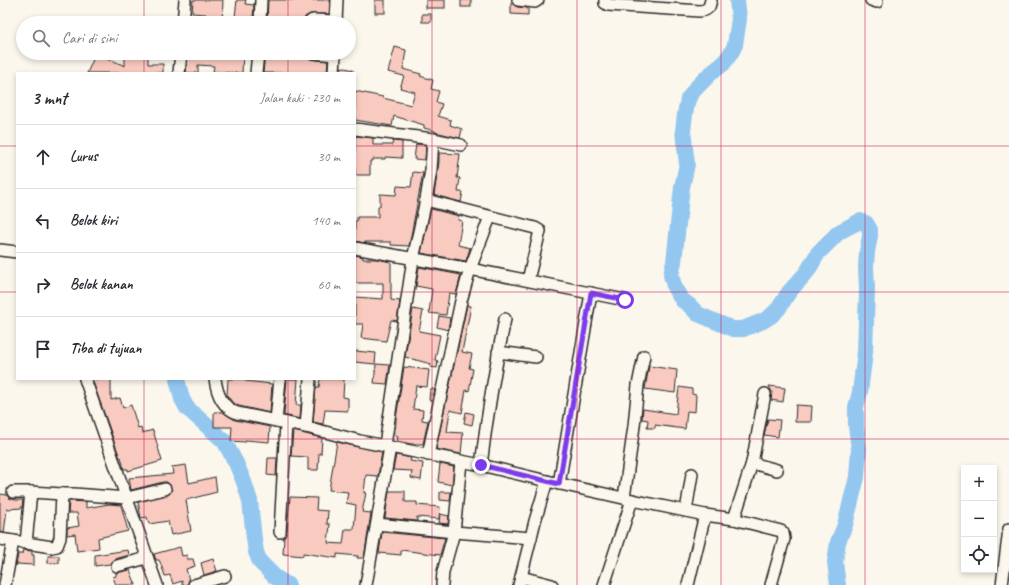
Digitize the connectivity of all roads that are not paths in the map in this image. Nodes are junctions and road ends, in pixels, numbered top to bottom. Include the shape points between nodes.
1 (185, 0) edge
2 (261, 0) edge
3 (337, 0) edge
4 (518, 0) edge
5 (538, 0) edge
6 (605, 0) edge
7 (711, 0) edge
8 (184, 16) edge
9 (260, 16) edge
10 (336, 16) edge
11 (180, 60) edge
12 (257, 60) edge
13 (335, 60) edge
14 (179, 72) edge
15 (256, 72) edge
16 (334, 72) edge
17 (356, 129) edge
18 (433, 139) junction
19 (461, 145) dead end
20 (426, 200) junction
21 (490, 217) junction
22 (356, 248) edge
23 (0, 250) edge
24 (16, 252) edge
25 (413, 258) junction
26 (470, 269) junction
27 (528, 280) junction
28 (591, 293) junction
29 (625, 300) dead end
30 (505, 319) dead end
31 (498, 352) junction
32 (644, 356) dead end
33 (536, 357) dead end
34 (85, 380) edge
35 (216, 380) edge
36 (280, 380) edge
37 (310, 380) edge
38 (764, 394) dead end
39 (282, 422) junction
40 (306, 427) junction
41 (387, 446) junction
42 (428, 455) junction
43 (461, 462) junction
44 (752, 463) junction
45 (481, 465) junction
46 (777, 470) dead end
47 (692, 474) dead end
48 (547, 481) junction
49 (559, 484) junction
50 (165, 489) dead end
51 (13, 492) dead end
52 (31, 492) junction
53 (62, 494) junction
54 (127, 498) junction
55 (628, 499) junction
56 (686, 511) junction
57 (705, 515) junction
58 (734, 519) junction
59 (377, 524) junction
60 (1009, 529) edge
61 (280, 532) dead end
62 (454, 532) junction
63 (531, 538) junction
64 (0, 539) edge
65 (13, 541) junction
66 (26, 543) junction
67 (147, 558) junction
68 (117, 566) dead end
69 (225, 576) dead end
70 (520, 581) edge
71 (5, 585) edge
72 (157, 585) edge
73 (194, 585) edge
74 (366, 585) edge
75 (442, 585) edge
76 (552, 585) edge
77 (604, 585) edge
78 (688, 585) edge
79 (771, 585) edge
80 (1002, 585) edge

1 - 8 street
2 - 9 street
3 - 10 street
4 - 5 street
6 - 7 street via 608,5 700,11 709,7
11 - 14 street
12 - 15 street
13 - 16 street
17 - 18 street
18 - 19 street
18 - 20 street
20 - 21 street
20 - 25 street
21 - 26 street
21 - 27 street via 540,231
22 - 25 street
23 - 24 street
25 - 26 street
25 - 41 street
26 - 27 street
26 - 42 street
27 - 28 street
28 - 29 street
28 - 49 street
30 - 31 street
31 - 33 street
31 - 45 street
32 - 55 street via 638,385
34 - 54 street
35 - 39 street via 221,400 231,411
36 - 39 street
37 - 40 street
38 - 44 street
39 - 40 street
39 - 61 street
40 - 41 street
41 - 42 street
41 - 59 street
42 - 43 street
43 - 45 street
43 - 62 street
44 - 46 street
44 - 58 street
45 - 48 street
47 - 56 street
48 - 49 street
48 - 63 street
49 - 55 street
50 - 54 street
51 - 52 street
52 - 53 street
52 - 66 street
53 - 54 street
53 - 66 street via 58,544 52,547
54 - 67 street
55 - 56 street
55 - 77 street
56 - 57 street
57 - 58 street
57 - 78 street
58 - 79 street via 783,533 784,538
59 - 62 street
59 - 74 street
60 - 80 street
62 - 63 street
62 - 75 street
63 - 70 street
64 - 65 street
65 - 66 street
65 - 71 street
67 - 68 street
67 - 72 street
69 - 73 street
70 - 76 street

